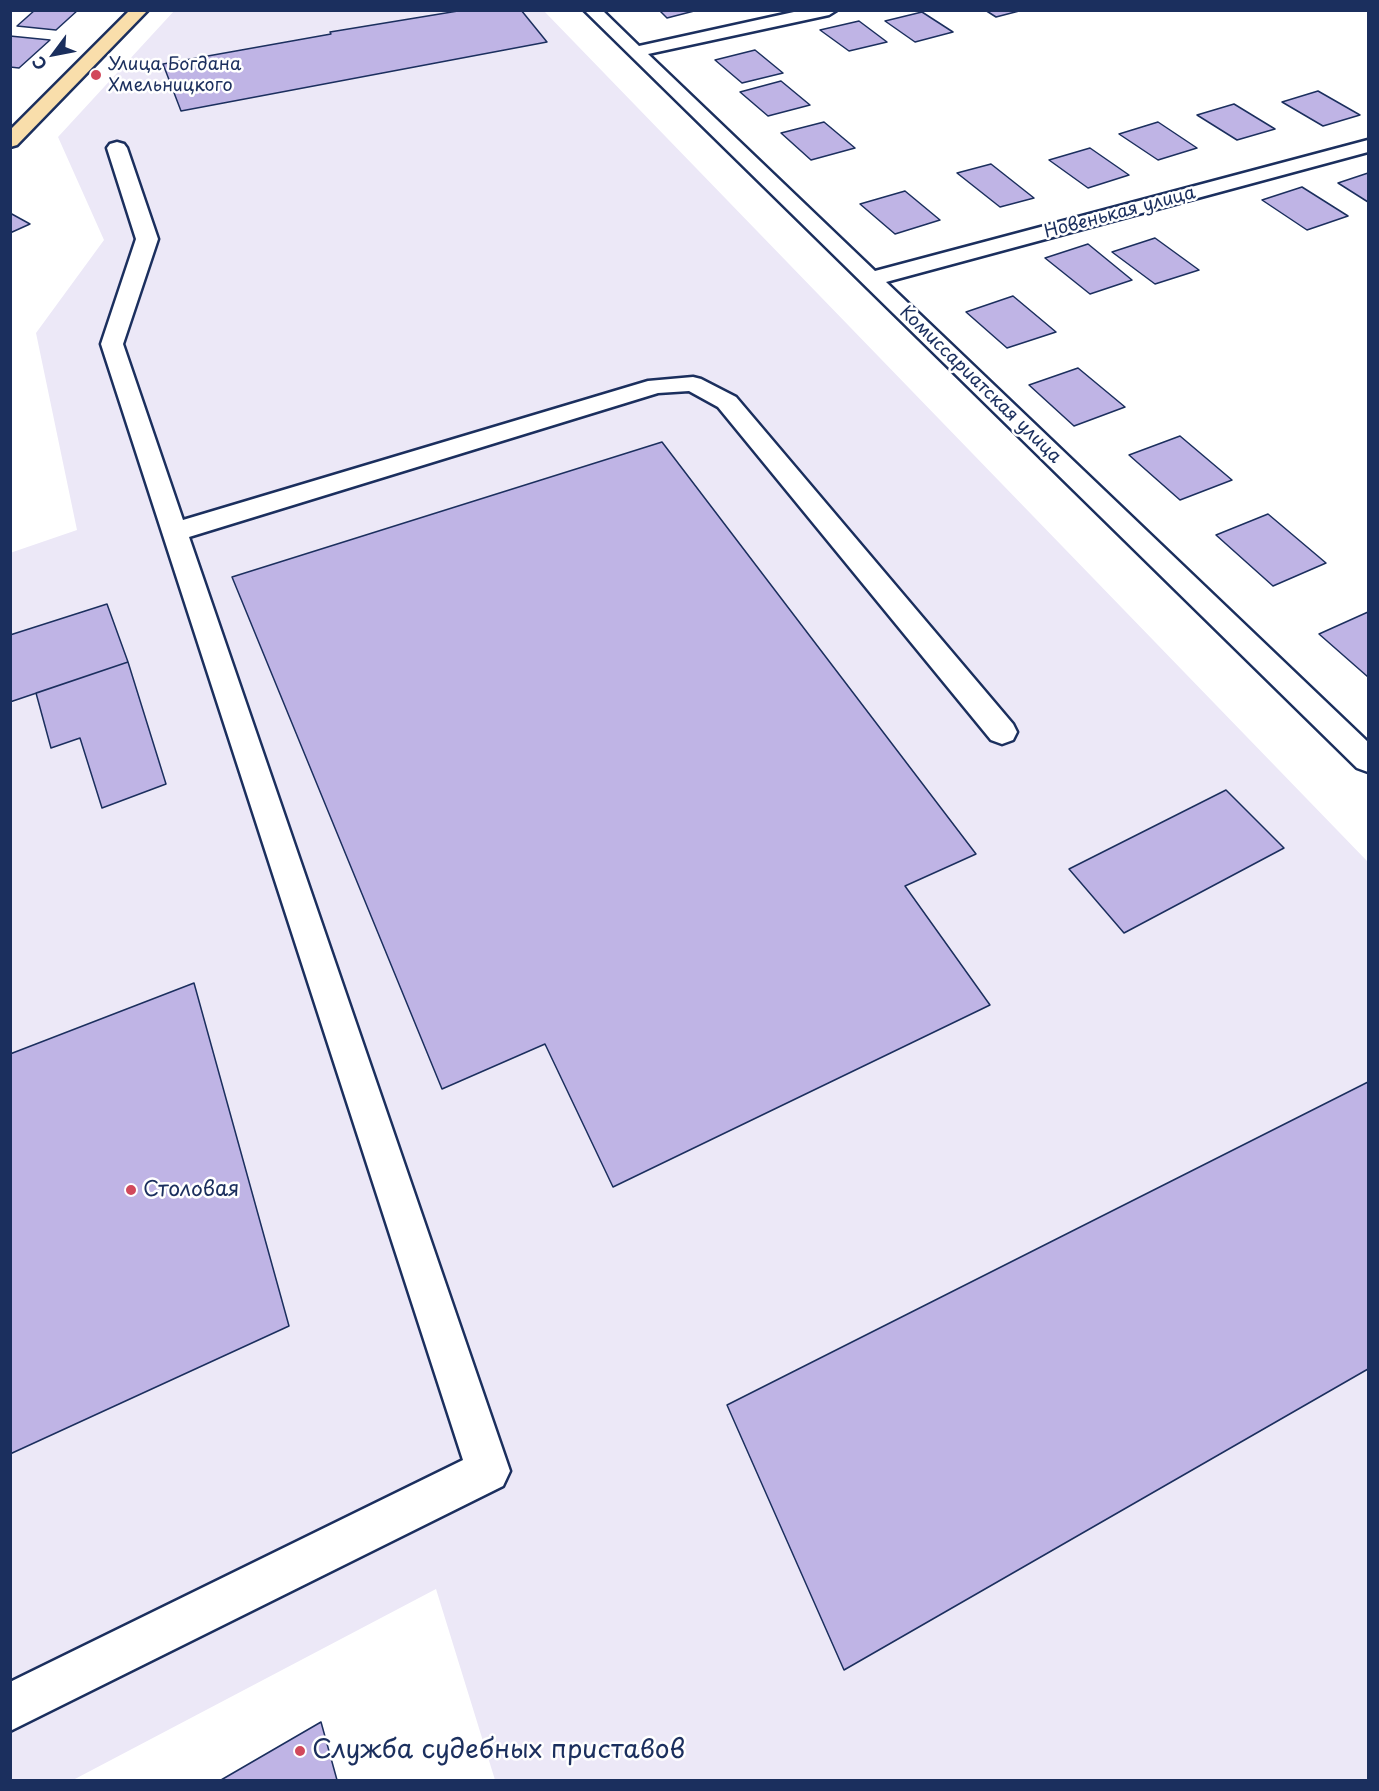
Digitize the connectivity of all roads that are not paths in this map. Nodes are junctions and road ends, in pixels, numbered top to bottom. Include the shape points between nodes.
1 (140, 10) edge
2 (592, 10) edge
3 (829, 10) edge
4 (635, 52) junction
5 (10, 141) edge
6 (1368, 146) edge
7 (117, 148) dead end
8 (871, 279) junction
9 (174, 532) junction
10 (1002, 732) dead end
11 (1368, 760) edge
12 (10, 1707) edge

1 - 5 main road
2 - 4 street, Комиссариатская улица
3 - 4 street
4 - 8 street, Комиссариатская улица
6 - 8 street, Новенькая улица
7 - 9 street via 147,239 112,344
8 - 11 street, Комиссариатская улица
9 - 10 street via 656,386 693,384 727,402
9 - 12 street via 488,1471

